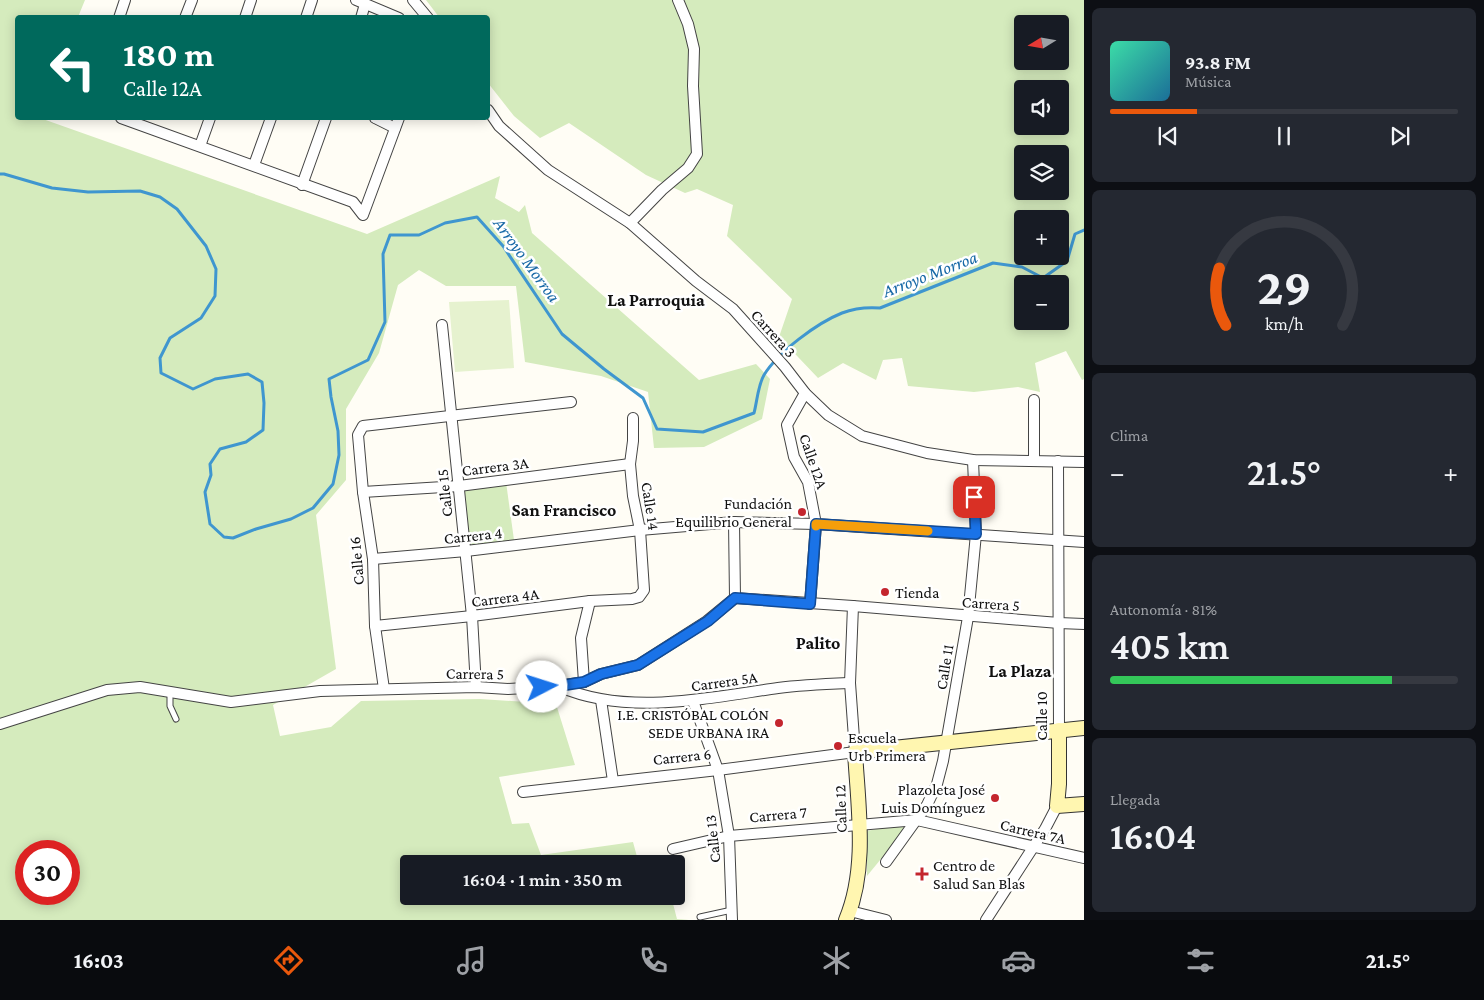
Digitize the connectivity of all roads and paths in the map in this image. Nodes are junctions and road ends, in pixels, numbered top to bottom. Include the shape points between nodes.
1 (125, 0) edge
2 (192, 0) edge
3 (251, 0) edge
4 (312, 0) edge
5 (413, 0) edge
6 (678, 0) edge
7 (361, 2) edge
8 (121, 15) edge
9 (186, 15) edge
10 (246, 15) edge
11 (307, 15) edge
12 (361, 15) edge
13 (392, 15) edge
14 (426, 15) edge
15 (490, 113) edge
16 (134, 120) edge
17 (209, 120) edge
18 (270, 120) edge
19 (325, 120) edge
20 (384, 120) edge
21 (147, 122) edge
22 (397, 123) edge
23 (200, 146) junction
24 (254, 165) junction
25 (302, 184) junction
26 (630, 223) junction
27 (442, 325) dead end
28 (806, 393) junction
29 (1034, 400) dead end
30 (571, 402) dead end
31 (452, 417) junction
32 (633, 418) dead end
33 (973, 460) junction
34 (1034, 461) junction
35 (1058, 462) junction
36 (1084, 462) edge
37 (630, 464) junction
38 (459, 486) junction
39 (363, 492) junction
40 (734, 522) junction
41 (816, 524) junction
42 (640, 530) junction
43 (976, 534) junction
44 (1059, 540) junction
45 (1084, 542) edge
46 (466, 551) junction
47 (372, 559) junction
48 (639, 596) joint
49 (735, 598) junction
50 (590, 601) junction
51 (810, 604) junction
52 (853, 606) junction
53 (472, 616) junction
54 (968, 617) junction
55 (1059, 624) junction
56 (1084, 624) edge
57 (375, 626) junction
58 (584, 682) junction
59 (850, 683) junction
60 (559, 686) junction
61 (476, 687) junction
62 (384, 689) junction
63 (170, 693) junction
64 (601, 700) junction
65 (693, 701) junction
66 (176, 719) dead end
67 (0, 724) edge
68 (1084, 728) edge
69 (1059, 730) junction
70 (947, 742) junction
71 (855, 752) junction
72 (718, 770) junction
73 (613, 781) junction
74 (522, 792) dead end
75 (1084, 804) edge
76 (1057, 806) junction
77 (917, 820) junction
78 (859, 825) junction
79 (729, 836) junction
80 (1035, 846) junction
81 (673, 849) dead end
82 (1084, 858) edge
83 (886, 862) dead end
84 (732, 915) edge
85 (848, 916) edge
86 (700, 917) dead end
87 (886, 920) edge
88 (986, 920) edge

1 - 8 street
2 - 9 street
3 - 10 street
4 - 11 street
5 - 14 street
6 - 26 street via 694,48 697,154 688,168
7 - 12 street
7 - 13 street
15 - 26 street, Carrera 3 via 499,126 548,170
16 - 21 street
17 - 23 street
18 - 24 street
19 - 25 street
20 - 22 street
21 - 23 street
22 - 25 street via 363,215 353,202
23 - 24 street
24 - 25 street
26 - 28 street, Carrera 3 via 733,310
27 - 31 street, Calle 15
28 - 33 street, Carrera 3 via 828,415 862,436 927,454
28 - 41 street, Calle 12A via 787,425 794,457 808,482
29 - 34 street
30 - 31 street
31 - 38 street, Calle 15
31 - 39 street, Calle 16 via 363,426 358,436
32 - 37 street, Calle 14
33 - 34 street, Carrera 3
33 - 43 street, Calle 11
34 - 35 street, Carrera 3
35 - 36 street, Carrera 3
35 - 44 street, Calle 10
37 - 38 street, Carrera 3A
37 - 42 street, Calle 14 via 632,496
38 - 39 street, Carrera 3A
38 - 46 street, Calle 15
39 - 47 street, Calle 16
40 - 41 street, Carrera 4
40 - 42 street, Carrera 4
40 - 49 street
41 - 43 street, Carrera 4
41 - 51 street, Calle 12A
42 - 46 street, Carrera 4
42 - 48 street, Calle 14 via 644,590
43 - 44 street, Carrera 4
43 - 54 street, Calle 11
44 - 45 street, Carrera 4
44 - 55 street, Calle 10
46 - 47 street, Carrera 4
46 - 53 street, Calle 15
47 - 57 street, Calle 16
48 - 50 street, Carrera 4A
49 - 51 street, Carrera 5
49 - 58 street, Carrera 5 via 708,621 638,665 601,674
50 - 53 street, Carrera 4A
50 - 58 street via 581,638
51 - 52 street, Carrera 5
52 - 54 street, Carrera 5
52 - 59 street, Calle 12
53 - 57 street, Carrera 4A
53 - 61 street, Calle 15
54 - 55 street, Carrera 5
54 - 70 street, Calle 11
55 - 56 street, Carrera 5
55 - 69 street, Calle 10
57 - 62 street, Calle 16
58 - 60 street, Carrera 5
59 - 65 street, Carrera 5A via 779,688
59 - 71 street, Calle 12
60 - 61 street, Carrera 5
60 - 64 street, Carrera 5A
61 - 62 street, Carrera 5
62 - 63 street, Carrera 5 via 320,691 231,702
63 - 66 lane via 170,706
63 - 67 street, Carrera 5 via 140,688 107,690
64 - 65 street, Carrera 5A
64 - 73 street
65 - 72 street, Calle 13
68 - 69 street, Carrera 6
69 - 70 street, Carrera 6
69 - 76 street, Calle 10
70 - 71 street, Carrera 6
70 - 77 street, Calle 11 via 937,784
71 - 72 street, Carrera 6
71 - 78 street, Calle 12
72 - 73 street, Carrera 6
72 - 79 street, Calle 13
73 - 74 street, Carrera 6
75 - 76 street
76 - 80 street, Calle 10
77 - 78 street, Carrera 7
77 - 80 street, Carrera 7A
77 - 83 street, Calle 11
78 - 79 street, Carrera 7
78 - 85 street, Calle 12 via 857,882
79 - 81 street, Carrera 7
79 - 84 street, Calle 13
80 - 82 street, Carrera 7A
80 - 88 street, Calle 10
84 - 86 lane
85 - 87 street

